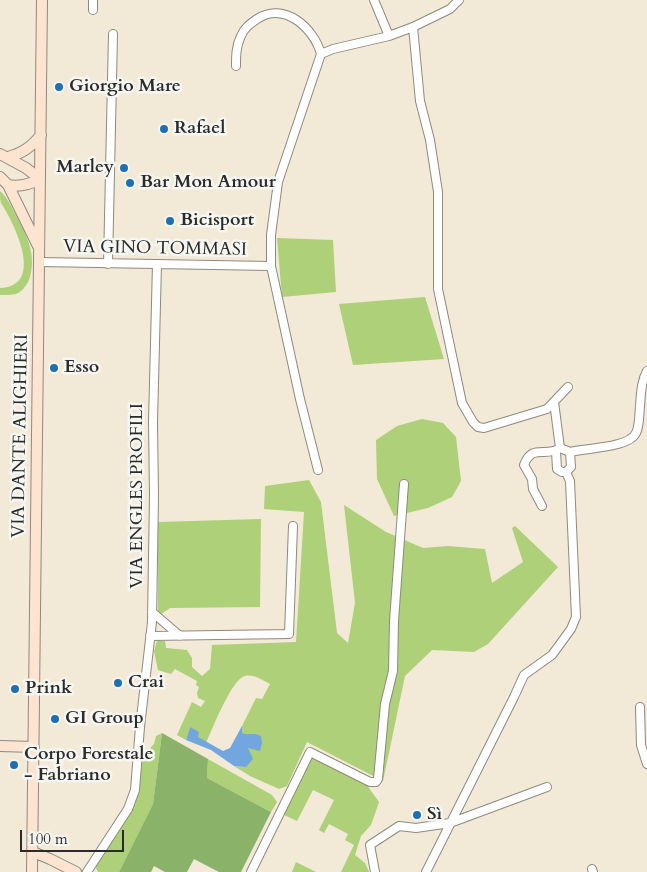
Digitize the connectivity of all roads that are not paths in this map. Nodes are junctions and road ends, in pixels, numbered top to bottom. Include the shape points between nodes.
1 (42, 0) edge
2 (93, 0) edge
3 (374, 0) edge
4 (459, 0) edge
5 (93, 10) dead end
6 (413, 28) junction
7 (114, 34) dead end
8 (389, 36) junction
9 (321, 54) junction
10 (236, 66) dead end
11 (41, 135) junction
12 (4, 155) edge
13 (0, 177) edge
14 (40, 179) junction
15 (8, 185) junction
16 (40, 250) junction
17 (40, 262) junction
18 (108, 264) junction
19 (157, 264) junction
20 (271, 266) junction
21 (647, 371) edge
22 (568, 387) dead end
23 (554, 402) junction
24 (558, 450) junction
25 (570, 452) junction
26 (318, 470) dead end
27 (566, 472) junction
28 (404, 484) dead end
29 (542, 506) dead end
30 (293, 526) dead end
31 (152, 612) junction
32 (150, 636) junction
33 (180, 636) junction
34 (640, 707) dead end
35 (0, 746) edge
36 (34, 747) junction
37 (647, 764) edge
38 (547, 787) dead end
39 (450, 823) junction
40 (33, 852) junction
41 (32, 872) edge
42 (76, 872) edge
43 (86, 872) edge
44 (251, 872) edge
45 (375, 872) edge
46 (426, 872) edge

1 - 11 main road, VIA DANTE ALIGHIERI
2 - 5 street
3 - 8 street
4 - 6 street via 450,9
6 - 8 street
6 - 23 street via 420,101 438,192 438,289 462,403 473,422 484,428 540,412
7 - 18 street
8 - 9 street
9 - 10 street via 310,32 298,20 286,14 273,14 261,16 244,30 237,46
9 - 20 street via 278,182 271,235
11 - 12 main road via 21,153
11 - 14 main road, VIA DANTE ALIGHIERI
12 - 14 main road
13 - 15 main road
14 - 15 main road via 28,185
14 - 16 main road, VIA DANTE ALIGHIERI
15 - 16 main road
16 - 17 main road, VIA DANTE ALIGHIERI
17 - 18 street, VIA GINO TOMMASI
17 - 36 main road, VIA DANTE ALIGHIERI
18 - 19 street, VIA GINO TOMMASI
19 - 20 street, VIA GINO TOMMASI
19 - 31 street, VIA ENGLES PROFILI via 152,422
20 - 26 street
21 - 25 street via 642,387 639,424 634,436 619,444
22 - 23 street
23 - 24 street
24 - 25 street
24 - 27 street via 557,469
24 - 29 street via 531,453 524,465
25 - 27 street via 571,467
27 - 39 street via 570,481 576,617 571,630 552,655 524,675
28 - 44 street via 393,671 384,713 378,779 370,782 310,752
30 - 33 street via 289,634
31 - 32 street, VIA ENGLES PROFILI
31 - 33 street
32 - 33 street
32 - 43 street, VIA ENGLES PROFILI via 135,790 128,809
34 - 37 street via 641,745
35 - 36 main road
36 - 40 main road, VIA DANTE ALIGHIERI
38 - 39 street
39 - 45 street via 416,828 399,826 370,845
39 - 46 street
40 - 41 main road, VIA DANTE ALIGHIERI
40 - 42 main road

